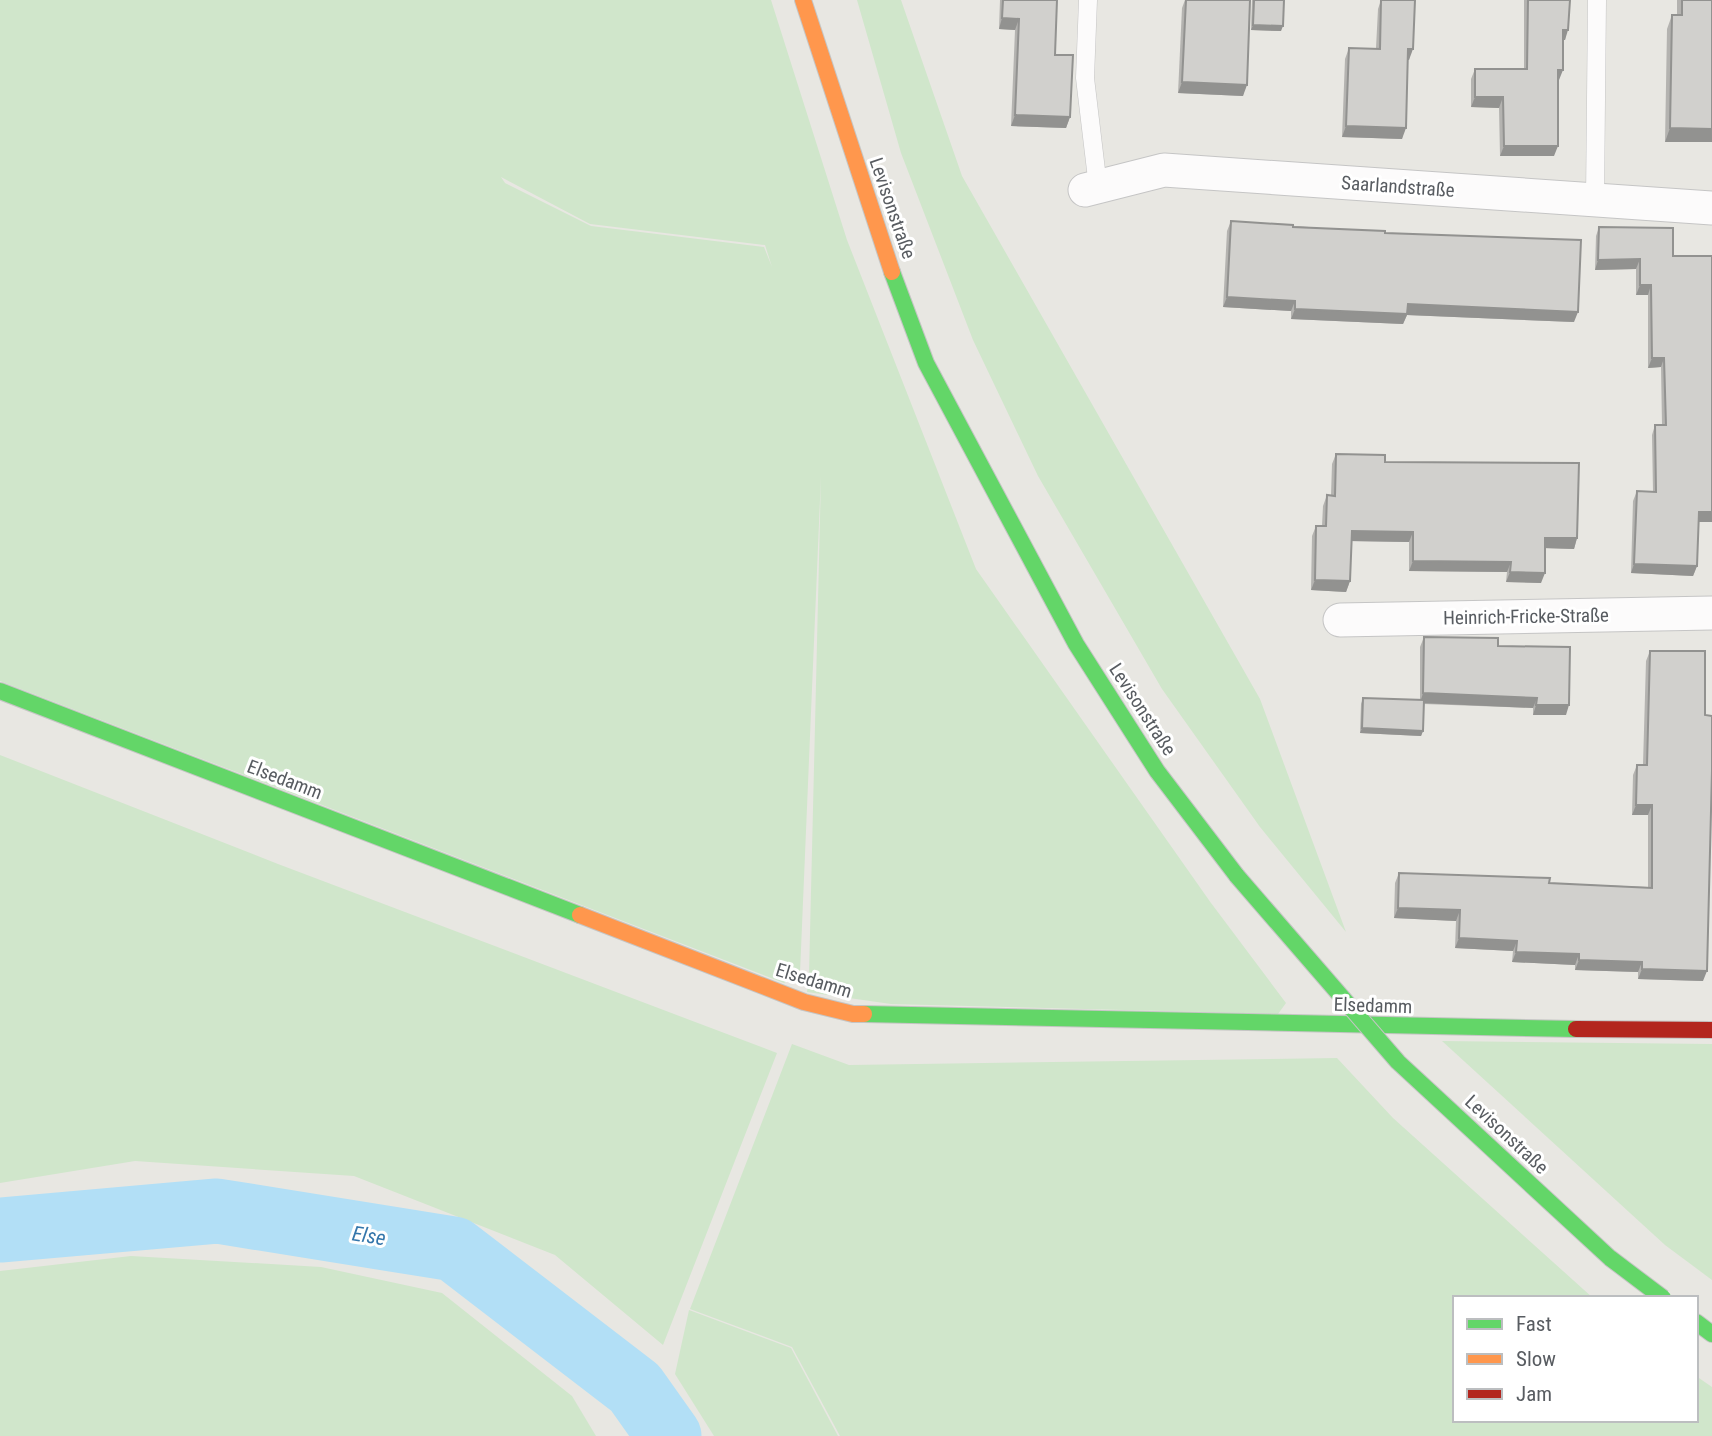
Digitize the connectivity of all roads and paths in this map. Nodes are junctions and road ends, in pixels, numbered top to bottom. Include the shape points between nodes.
1 (803, 0) edge
2 (1088, 0) edge
3 (1597, 0) edge
4 (1092, 188) joint
5 (1595, 199) junction
6 (1712, 208) edge
7 (1712, 613) edge
8 (1339, 620) dead end
9 (0, 691) edge
10 (1712, 1030) edge
11 (1660, 1296) edge

1 - 11 street, Levisonstraße, bridge via 876,227 926,363 1076,644 1157,771 1237,876 1398,1062 1609,1258
2 - 4 lane via 1085,78
3 - 5 lane
4 - 5 street, Saarlandstraße via 1164,170
5 - 6 street, Saarlandstraße
7 - 8 street, Heinrich-Fricke-Straße
9 - 10 street, Elsedamm via 804,1002 853,1014

